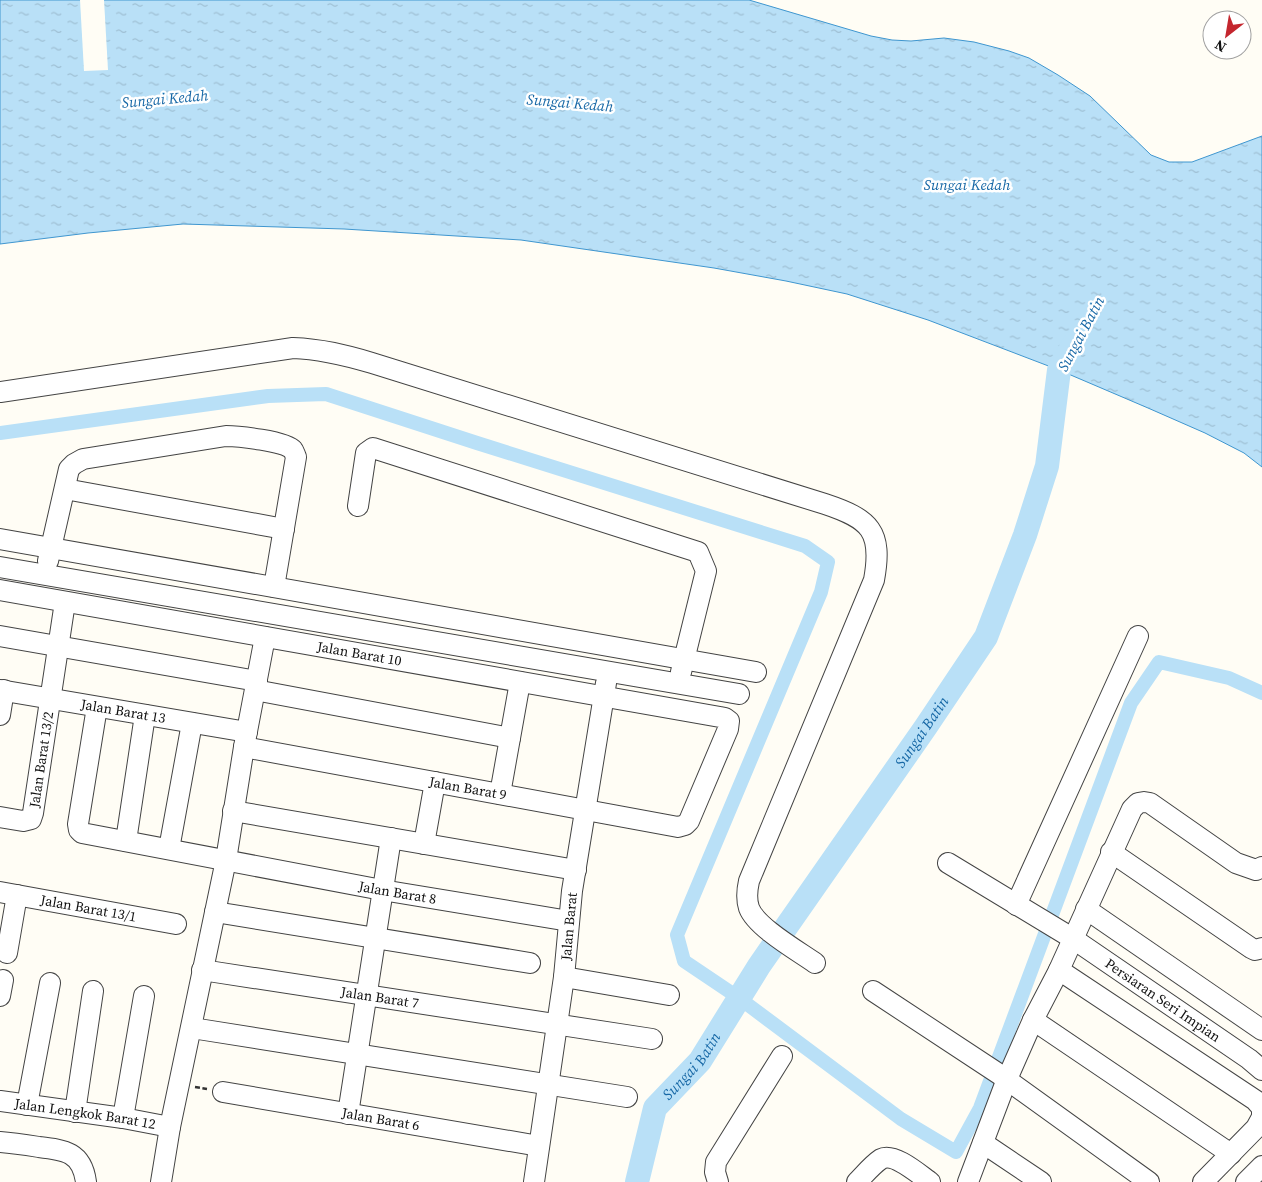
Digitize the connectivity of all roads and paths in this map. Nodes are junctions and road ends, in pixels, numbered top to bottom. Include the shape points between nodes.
1 (0, 392) edge
2 (65, 489) junction
3 (358, 506) dead end
4 (284, 529) junction
5 (0, 539) edge
6 (51, 548) junction
7 (0, 567) edge
8 (45, 575) junction
9 (274, 587) junction
10 (0, 590) edge
11 (65, 602) junction
12 (0, 636) edge
13 (1138, 636) dead end
14 (265, 637) junction
15 (58, 646) junction
16 (683, 660) junction
17 (608, 671) junction
18 (756, 672) dead end
19 (520, 682) junction
20 (678, 684) junction
21 (256, 685) junction
22 (2, 690) edge
23 (739, 694) dead end
24 (604, 696) junction
25 (49, 698) junction
26 (97, 706) junction
27 (0, 715) edge
28 (145, 715) junction
29 (192, 723) junction
30 (510, 738) junction
31 (246, 740) junction
32 (435, 782) junction
33 (500, 794) junction
34 (586, 810) junction
35 (234, 811) junction
36 (0, 817) edge
37 (689, 821) joint
38 (391, 838) junction
39 (126, 841) junction
40 (424, 844) junction
41 (170, 849) junction
42 (1111, 852) junction
43 (226, 860) junction
44 (948, 864) dead end
45 (1262, 867) edge
46 (576, 870) junction
47 (382, 890) junction
48 (9, 894) edge
49 (1016, 904) junction
50 (1086, 908) junction
51 (216, 912) junction
52 (570, 921) junction
53 (176, 924) dead end
54 (1067, 935) junction
55 (375, 938) junction
56 (1262, 948) edge
57 (7, 953) dead end
58 (530, 963) dead end
59 (815, 964) dead end
60 (202, 970) junction
61 (1058, 970) junction
62 (564, 977) junction
63 (50, 983) dead end
64 (93, 991) dead end
65 (874, 991) dead end
66 (669, 995) dead end
67 (144, 996) dead end
68 (366, 996) junction
69 (1032, 1020) junction
70 (557, 1025) junction
71 (192, 1028) junction
72 (1262, 1030) edge
73 (652, 1039) dead end
74 (357, 1054) junction
75 (782, 1056) dead end
76 (1262, 1070) edge
77 (997, 1072) junction
78 (548, 1084) junction
79 (179, 1085) junction
80 (223, 1092) joint
81 (627, 1097) dead end
82 (0, 1101) edge
83 (27, 1105) junction
84 (75, 1112) junction
85 (348, 1114) junction
86 (123, 1118) junction
87 (170, 1127) junction
88 (0, 1142) edge
89 (983, 1142) junction
90 (539, 1146) junction
91 (1231, 1154) junction
92 (1262, 1166) edge
93 (86, 1182) edge
94 (161, 1182) edge
95 (534, 1182) edge
96 (718, 1182) edge
97 (857, 1182) edge
98 (930, 1182) edge
99 (968, 1182) edge
100 (1041, 1182) edge
101 (1149, 1182) edge
102 (1203, 1182) edge
103 (1246, 1182) edge

1 - 59 street via 294,348 315,349 372,363 816,501 844,510 867,524 878,552 874,580 749,881 747,902 750,910 771,932
2 - 4 street
2 - 4 street via 69,470 83,459 226,436 248,437 294,450 296,457
2 - 6 street
3 - 16 street via 366,453 373,448 698,552 706,571
4 - 9 street
5 - 6 street
6 - 8 street
6 - 9 street
7 - 8 street
8 - 17 street
9 - 16 street
10 - 11 street, Jalan Barat 10
11 - 14 street, Jalan Barat 10
11 - 15 street, Jalan Barat 13/2
12 - 15 street
13 - 49 street
14 - 19 street, Jalan Barat 10
14 - 21 street
15 - 21 street
15 - 25 street, Jalan Barat 13/2
16 - 18 street
16 - 20 street
17 - 20 street
17 - 24 street, Jalan Barat
19 - 24 street, Jalan Barat 10
19 - 30 street
20 - 23 street
21 - 30 street
21 - 31 street
22 - 25 street, Jalan Barat 13
22 - 27 street
24 - 34 street, Jalan Barat
24 - 37 street, Jalan Barat 10 via 728,721 728,729
25 - 26 street, Jalan Barat 13
25 - 36 street, Jalan Barat 13/2 via 31,819 23,821
26 - 28 street, Jalan Barat 13
26 - 39 street, Jalan Barat 8 via 79,830
28 - 29 street, Jalan Barat 13
28 - 39 street
29 - 31 street, Jalan Barat 13
29 - 41 street
30 - 33 street
31 - 32 street, Jalan Barat 9
31 - 35 street
32 - 33 street, Jalan Barat 9
32 - 40 street
33 - 34 street, Jalan Barat 9
34 - 37 street, Jalan Barat 9 via 678,827
34 - 46 street, Jalan Barat
35 - 38 street
35 - 43 street
38 - 40 street
38 - 47 street
39 - 41 street, Jalan Barat 8
40 - 46 street
41 - 43 street, Jalan Barat 8
42 - 45 street via 1132,809 1144,802 1236,863 1256,870
42 - 50 street
42 - 56 street via 1250,948
43 - 47 street, Jalan Barat 8
43 - 51 street
44 - 49 street, Persiaran Seri Impian
46 - 52 street, Jalan Barat
47 - 52 street, Jalan Barat 8
47 - 55 street
48 - 53 street, Jalan Barat 13/1
48 - 57 street
49 - 54 street, Persiaran Seri Impian
50 - 54 street
50 - 72 street
51 - 55 street
51 - 60 street
52 - 62 street, Jalan Barat
54 - 61 street
54 - 76 street, Persiaran Seri Impian
55 - 58 street
55 - 68 street
60 - 68 street, Jalan Barat 7
60 - 71 street
61 - 69 street
61 - 91 street via 1255,1100 1262,1108 1262,1117
62 - 66 street
62 - 70 street, Jalan Barat
63 - 83 street
64 - 84 street
65 - 77 street
67 - 86 street
68 - 70 street, Jalan Barat 7
68 - 74 street
69 - 77 street
69 - 91 street
70 - 73 street, Jalan Barat 7
70 - 78 street, Jalan Barat
71 - 74 street
71 - 79 street
74 - 78 street
74 - 85 street
75 - 96 street via 716,1162
77 - 89 street
77 - 101 street
78 - 81 street
78 - 90 street, Jalan Barat
79 - 80 path
79 - 87 street
80 - 85 street, Jalan Barat 6
82 - 83 street, Jalan Lengkok Barat 12
83 - 84 street, Jalan Lengkok Barat 12
84 - 86 street, Jalan Lengkok Barat 12
85 - 90 street, Jalan Barat 6
86 - 87 street, Jalan Lengkok Barat 12
87 - 94 street
88 - 93 street via 64,1150 78,1159 84,1168
89 - 99 street
89 - 100 street
90 - 95 street, Jalan Barat
91 - 102 street
92 - 103 street
97 - 98 street via 882,1159 890,1157

